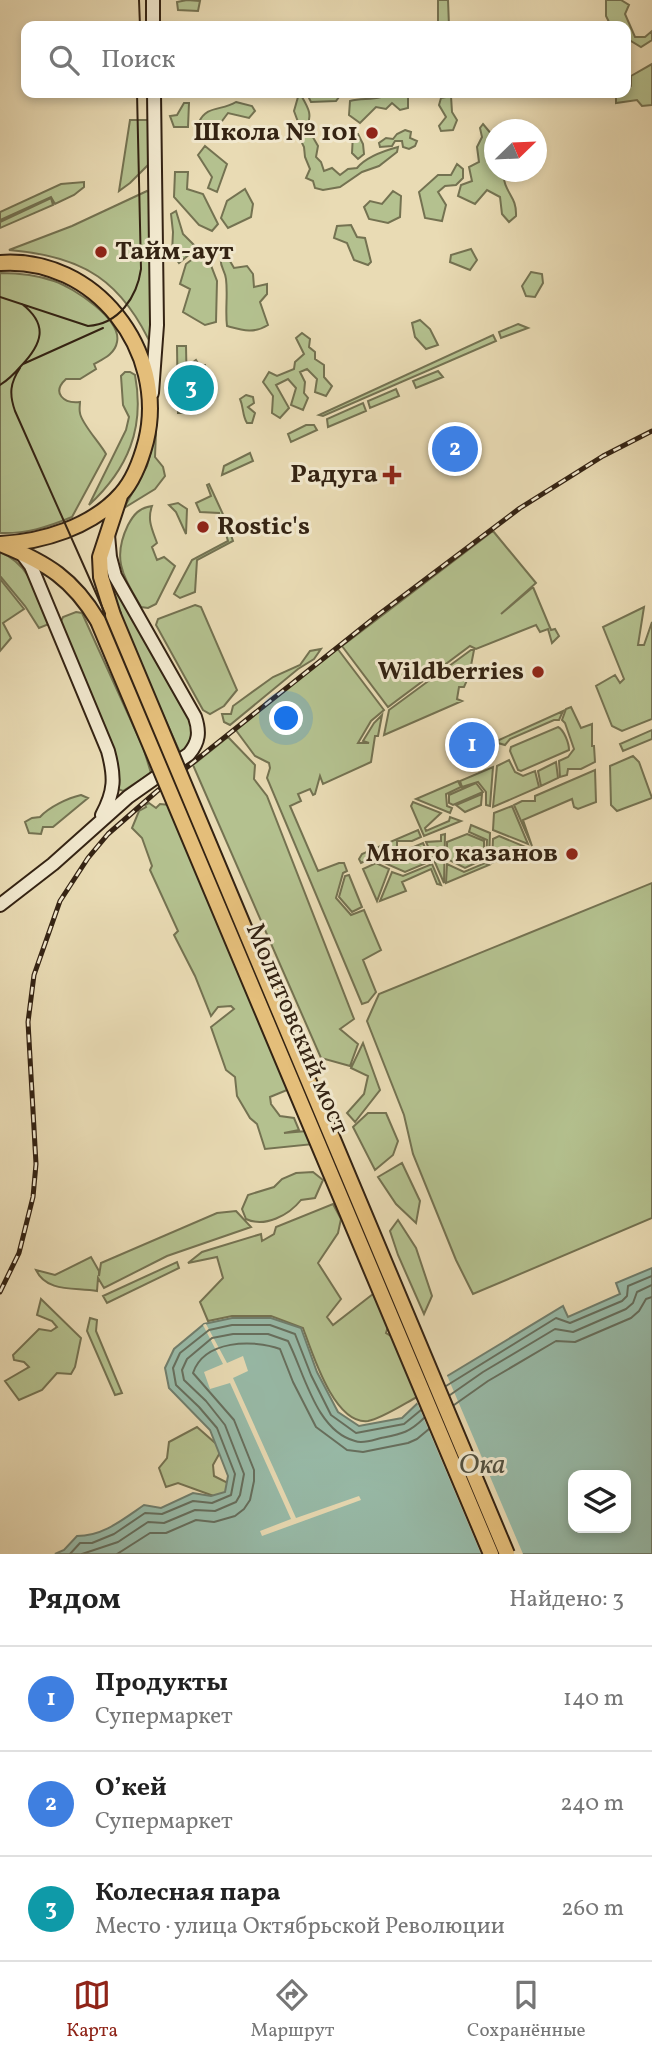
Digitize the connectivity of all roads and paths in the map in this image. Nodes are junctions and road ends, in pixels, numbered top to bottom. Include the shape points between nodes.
1 (153, 0) edge
2 (153, 21) edge
3 (154, 98) edge
4 (0, 263) edge
5 (150, 408) junction
6 (120, 496) junction
7 (108, 529) junction
8 (1, 544) edge
9 (21, 552) junction
10 (113, 790) junction
11 (128, 797) junction
12 (98, 822) junction
13 (0, 905) edge
14 (492, 1554) edge
15 (507, 1554) edge

1 - 2 street
3 - 5 street via 157,325
4 - 5 main road via 48,268 79,282 106,302 124,322 136,346 148,382
5 - 6 main road via 143,452
6 - 7 main road, Молитовский мост
6 - 8 main road via 61,532
7 - 11 street via 116,576 198,727 196,745 189,754
7 - 15 main road, Молитовский мост, bridge via 100,557 101,577 113,615
8 - 9 main road, Молитовский мост
9 - 10 street via 31,566 108,751
9 - 14 main road, Молитовский мост, bridge via 66,579 98,621
10 - 11 street
10 - 12 street
11 - 12 street
12 - 13 street

